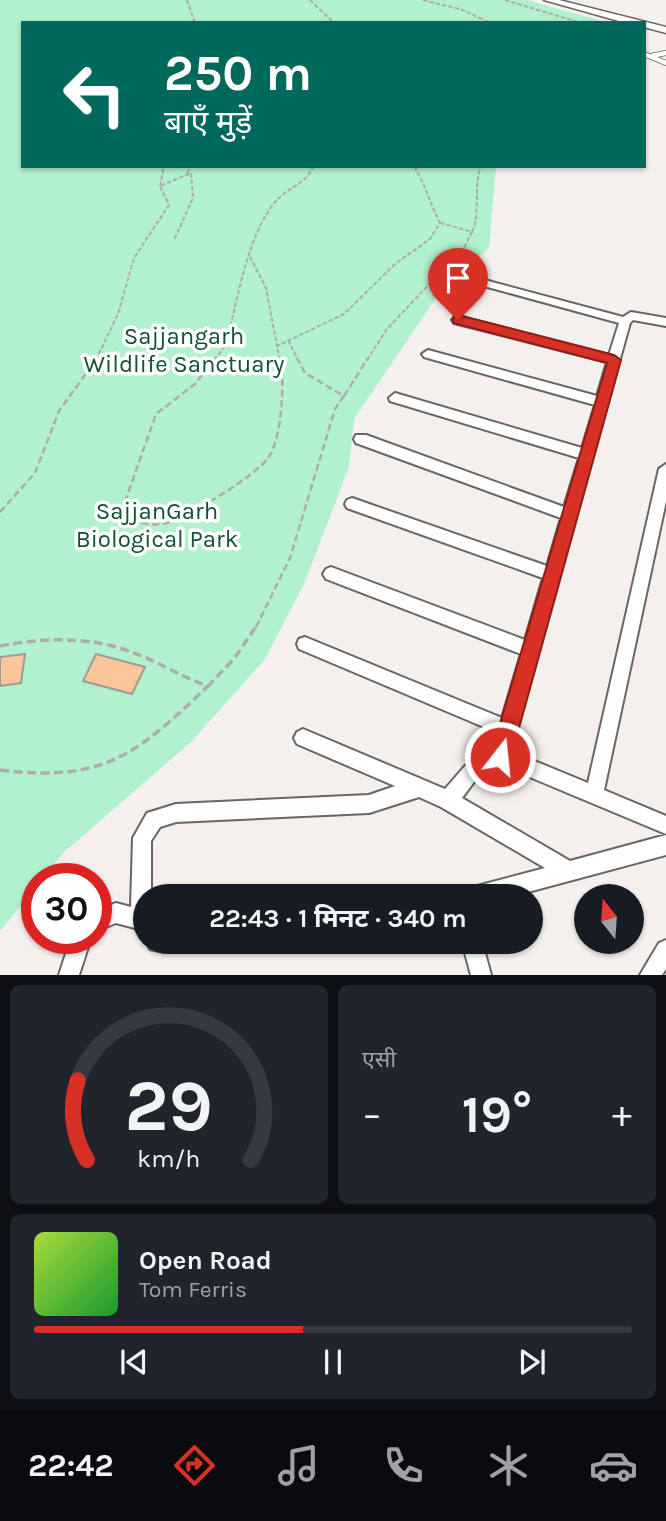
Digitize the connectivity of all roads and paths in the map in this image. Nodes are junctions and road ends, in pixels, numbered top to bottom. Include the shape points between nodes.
1 (187, 0) edge
2 (310, 0) edge
3 (423, 0) edge
4 (505, 0) edge
5 (548, 0) edge
6 (196, 21) edge
7 (332, 21) edge
8 (486, 21) edge
9 (574, 21) edge
10 (630, 21) edge
11 (646, 25) edge
12 (666, 30) edge
13 (666, 53) edge
14 (647, 55) edge
15 (666, 63) edge
16 (164, 168) edge
17 (191, 168) edge
18 (313, 168) edge
19 (415, 168) edge
20 (480, 168) edge
21 (187, 173) junction
22 (160, 186) junction
23 (440, 223) junction
24 (472, 232) junction
25 (174, 240) dead end
26 (250, 257) junction
27 (477, 281) dead end
28 (458, 320) dead end
29 (625, 321) junction
30 (666, 321) edge
31 (288, 340) junction
32 (276, 346) junction
33 (428, 354) dead end
34 (614, 360) junction
35 (344, 397) junction
36 (395, 398) dead end
37 (602, 402) junction
38 (361, 439) dead end
39 (587, 455) junction
40 (666, 469) edge
41 (352, 504) dead end
42 (0, 512) edge
43 (570, 515) junction
44 (331, 574) dead end
45 (553, 575) junction
46 (305, 643) dead end
47 (0, 646) edge
48 (531, 650) junction
49 (208, 686) junction
50 (509, 729) junction
51 (303, 738) dead end
52 (500, 757) junction
53 (0, 770) edge
54 (419, 788) junction
55 (594, 795) junction
56 (448, 800) junction
57 (666, 825) edge
58 (666, 845) edge
59 (568, 871) junction
60 (143, 884) edge
61 (521, 884) edge
62 (112, 915) edge
63 (133, 919) edge
64 (666, 950) edge
65 (76, 954) edge
66 (475, 954) edge
67 (69, 975) edge
68 (481, 975) edge
69 (650, 975) edge

1 - 6 path
2 - 7 path
3 - 8 path
4 - 9 path
5 - 10 street
11 - 12 street
13 - 14 lane
14 - 15 lane
16 - 22 path
17 - 21 path
18 - 26 path via 307,180 276,201
19 - 23 path
20 - 24 path
21 - 22 path
21 - 25 path via 194,177 192,199
22 - 42 path via 169,205 134,258 118,314 95,362 59,411 35,473
23 - 24 path
23 - 31 path via 430,239 395,264 344,314
24 - 35 path via 387,329
26 - 32 path via 263,284
26 - 32 path via 226,345 195,384 156,414 121,513 130,521 156,524 179,518 225,493 270,456 280,415 283,372
27 - 29 street
28 - 34 street
29 - 30 street via 636,315
29 - 34 street
31 - 32 path
31 - 35 path via 305,373
33 - 37 street
34 - 37 street
35 - 49 path via 335,409 289,559 263,614 225,671
36 - 39 street
37 - 39 street
38 - 43 street
39 - 43 street
40 - 55 street
41 - 45 street
43 - 45 street
44 - 48 street
45 - 48 street
46 - 50 street
47 - 49 path via 48,638 116,645
48 - 50 street
49 - 53 path via 148,742 119,757 88,769 52,773
50 - 52 street
51 - 54 street
52 - 55 street
52 - 56 street via 471,772
54 - 56 street
54 - 60 street via 369,804 177,813 154,820 142,838
55 - 57 street
56 - 59 street
58 - 59 street
59 - 61 street
62 - 63 street
64 - 69 street
65 - 67 street
66 - 68 street

